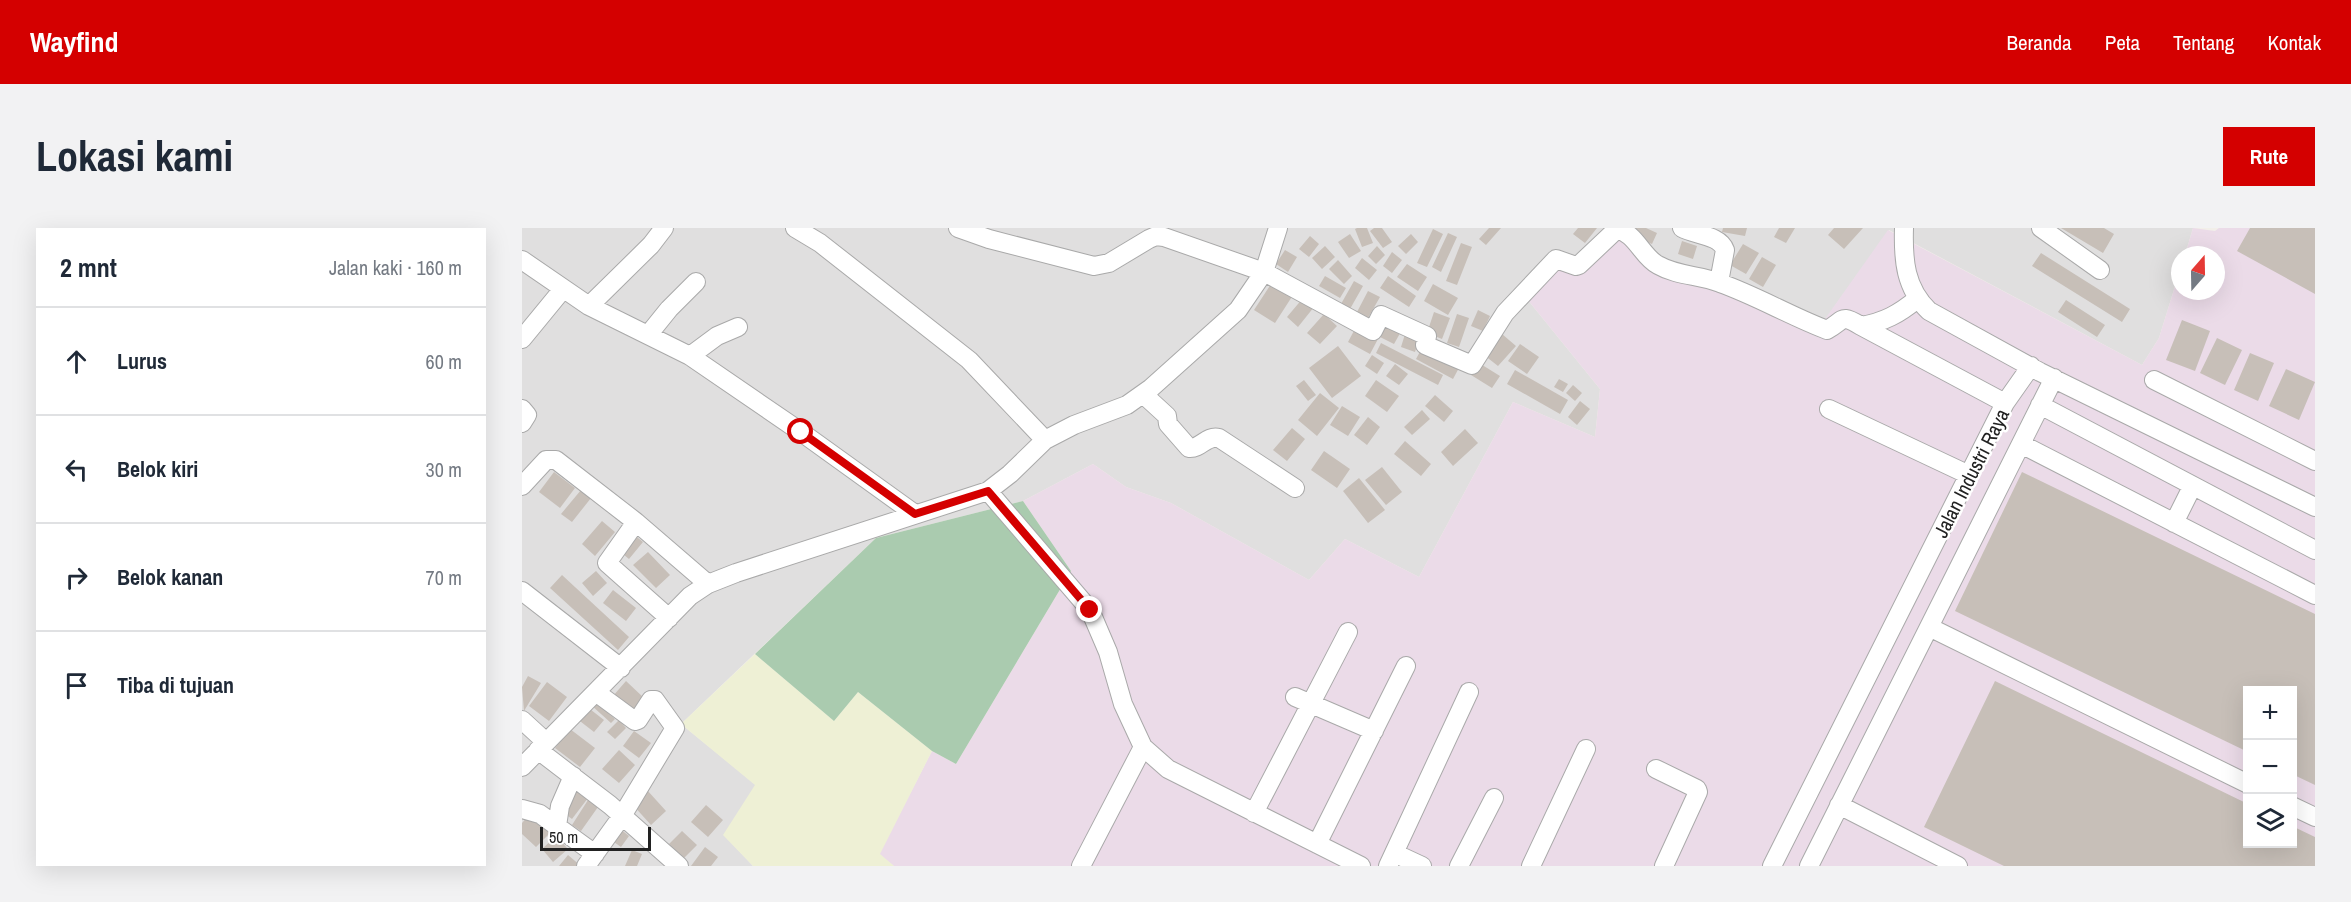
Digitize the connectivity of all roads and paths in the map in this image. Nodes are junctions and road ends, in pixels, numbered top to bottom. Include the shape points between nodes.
1 (664, 228) edge
2 (795, 228) edge
3 (958, 228) edge
4 (1278, 228) edge
5 (1682, 228) edge
6 (1904, 228) edge
7 (2041, 228) edge
8 (522, 260) edge
9 (2100, 270) dead end
10 (1264, 272) junction
11 (696, 282) dead end
12 (1719, 282) junction
13 (563, 289) junction
14 (1917, 299) junction
15 (589, 306) junction
16 (1861, 326) junction
17 (738, 327) dead end
18 (648, 335) junction
19 (522, 339) edge
20 (690, 356) junction
21 (2031, 366) junction
22 (2054, 378) junction
23 (2154, 380) dead end
24 (1143, 394) junction
25 (2005, 403) junction
26 (2040, 405) junction
27 (522, 409) edge
28 (1829, 409) dead end
29 (522, 423) edge
30 (1045, 440) junction
31 (2021, 444) junction
32 (2315, 461) edge
33 (1970, 475) junction
34 (525, 479) edge
35 (2192, 487) junction
36 (1294, 488) dead end
37 (988, 491) junction
38 (2315, 507) edge
39 (915, 514) junction
40 (636, 522) junction
41 (2174, 523) junction
42 (2315, 550) edge
43 (708, 584) junction
44 (522, 591) edge
45 (2315, 595) edge
46 (669, 618) junction
47 (1929, 627) junction
48 (1347, 632) dead end
49 (1406, 666) dead end
50 (621, 668) junction
51 (1469, 692) dead end
52 (597, 693) junction
53 (1303, 701) junction
54 (522, 720) edge
55 (1374, 731) junction
56 (542, 746) junction
57 (1143, 747) junction
58 (1586, 750) dead end
59 (522, 767) edge
60 (1656, 769) dead end
61 (573, 776) junction
62 (2243, 782) edge
63 (1494, 798) dead end
64 (1839, 806) junction
65 (2297, 808) edge
66 (522, 809) edge
67 (1254, 813) junction
68 (622, 816) junction
69 (2315, 817) edge
70 (557, 826) junction
71 (1317, 844) junction
72 (590, 860) edge
73 (1391, 860) edge
74 (678, 866) edge
75 (1081, 866) edge
76 (1361, 866) edge
77 (1422, 866) edge
78 (1459, 866) edge
79 (1531, 866) edge
80 (1664, 866) edge
81 (1772, 866) edge
82 (1809, 866) edge
83 (1958, 866) edge

1 - 15 street
2 - 30 street via 820,243 969,360
3 - 10 street via 989,240 1094,266 1109,264 1156,236
4 - 10 street
5 - 12 street via 1724,245
6 - 14 street via 1909,282
7 - 9 street
8 - 13 street
10 - 12 street via 1373,331 1381,315 1427,336 1425,345 1472,364 1505,313 1554,261 1579,265 1616,230 1627,233 1655,264
10 - 24 street via 1238,310
11 - 18 street
12 - 16 street via 1827,330 1842,318
13 - 15 street
13 - 19 street
14 - 16 street via 1890,319
14 - 21 street via 1929,311
15 - 18 street
16 - 25 street
17 - 20 street via 717,336
18 - 20 street
20 - 39 street
21 - 22 street
21 - 25 street, Jalan Industri Raya
22 - 26 street
22 - 38 street
23 - 32 street
24 - 30 street via 1127,405
24 - 36 street via 1167,416 1168,424 1190,448 1209,437 1219,438
25 - 33 street, Jalan Industri Raya
26 - 31 street
26 - 35 street
27 - 29 street via 526,414
28 - 33 street
30 - 37 street
31 - 41 street
31 - 47 street
33 - 81 street, Jalan Industri Raya
34 - 40 street via 546,460 556,460
35 - 41 street
35 - 42 street
37 - 39 street
37 - 57 street via 1090,610 1108,652 1123,704
39 - 43 street
40 - 43 street
40 - 46 street via 607,563
41 - 45 street
43 - 46 street
44 - 50 street
46 - 50 street
47 - 62 street
47 - 64 street
48 - 53 street
49 - 55 street
50 - 52 street
51 - 73 street
52 - 56 street
52 - 68 street via 635,721 655,700 675,728
53 - 55 street
53 - 67 street
54 - 56 street
55 - 71 street
56 - 59 street
56 - 61 street
57 - 67 street via 1168,769
57 - 75 street
58 - 79 street
60 - 80 street via 1698,792
61 - 68 street
61 - 70 street via 560,806
63 - 78 street
64 - 82 street
64 - 83 street
65 - 69 street
66 - 70 street via 540,814
67 - 71 street
68 - 72 street
68 - 74 street
70 - 72 street
71 - 76 street
73 - 77 street

